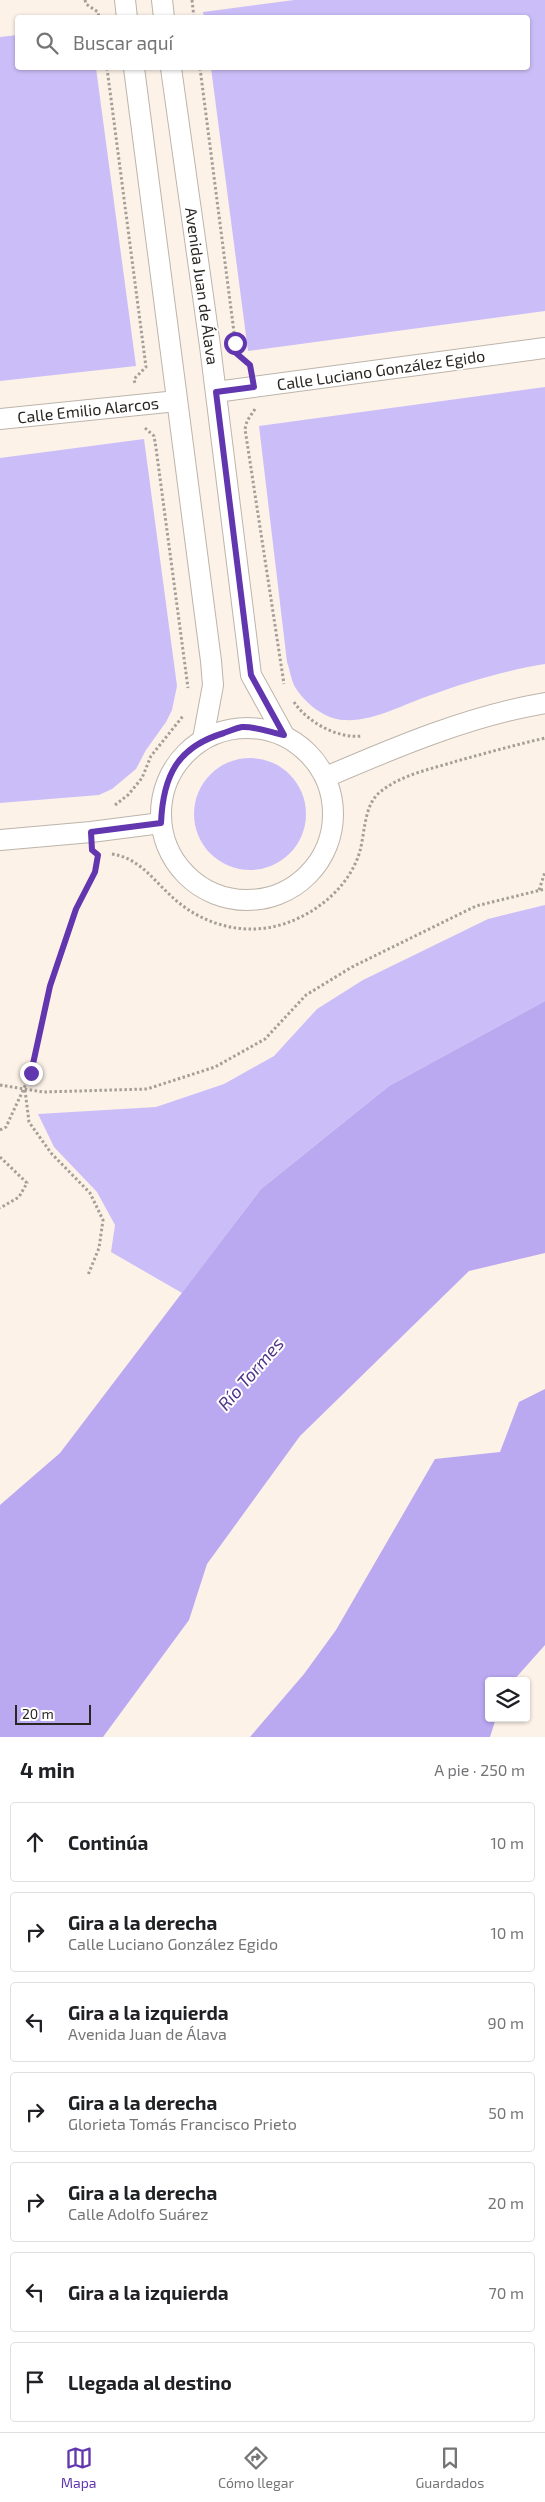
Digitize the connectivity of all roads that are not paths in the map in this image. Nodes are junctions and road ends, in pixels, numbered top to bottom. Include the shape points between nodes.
1 (125, 0) edge
2 (162, 0) edge
3 (127, 15) edge
4 (164, 15) edge
5 (134, 70) edge
6 (171, 70) edge
7 (545, 348) edge
8 (216, 392) junction
9 (177, 401) junction
10 (0, 419) edge
11 (545, 703) edge
12 (284, 735) junction
13 (203, 740) junction
14 (326, 776) junction
15 (161, 823) junction
16 (0, 840) edge

1 - 3 street
2 - 4 street
5 - 9 street
6 - 8 street, Avenida Juan de Álava
7 - 8 street, Calle Luciano González Egido
8 - 12 street, Avenida Juan de Álava via 251,675
9 - 10 street, Calle Emilio Alarcos
9 - 13 street via 212,661 213,686
11 - 14 street via 402,745
12 - 13 street via 243,727
12 - 14 street via 309,752
13 - 15 street via 184,755 170,775 162,798
14 - 15 street via 334,809 330,842 313,871 287,891 255,900 222,896 192,880 171,855
15 - 16 street

